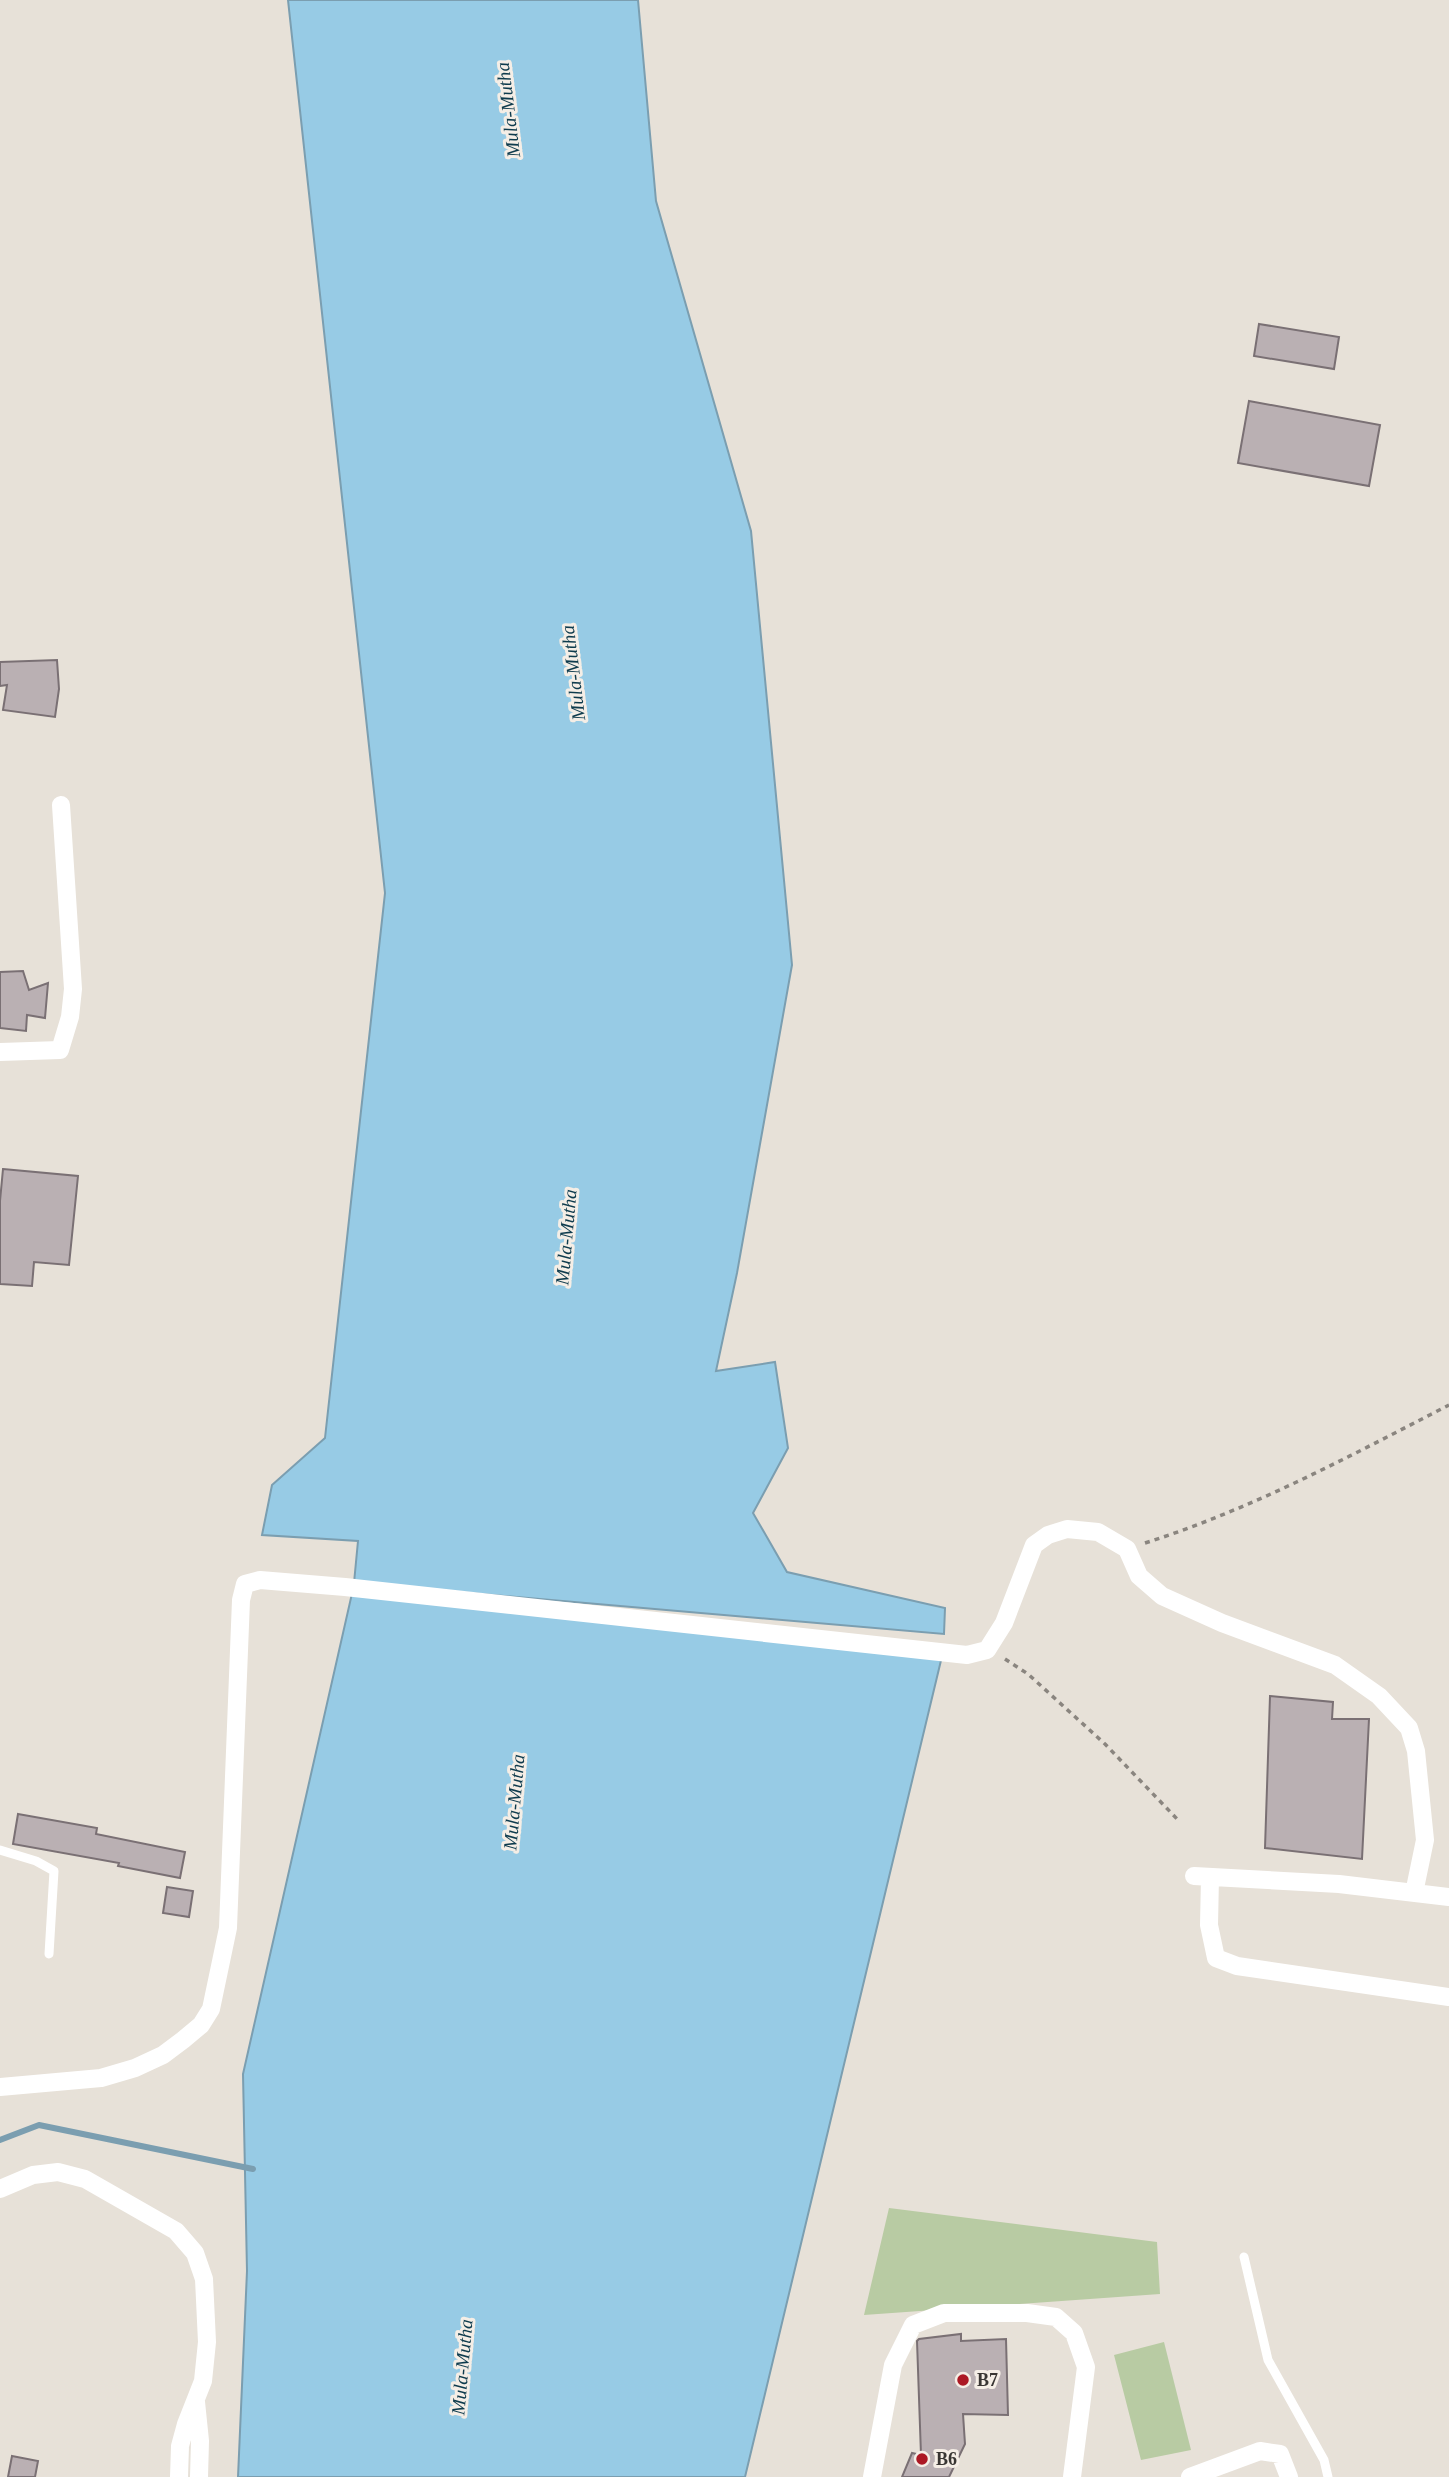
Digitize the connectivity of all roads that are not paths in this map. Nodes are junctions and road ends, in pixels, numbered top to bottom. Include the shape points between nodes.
1 (61, 805) dead end
2 (0, 1052) edge
3 (0, 1850) edge
4 (1414, 1893) junction
5 (1449, 1897) edge
6 (49, 1954) dead end
7 (1449, 1997) edge
8 (0, 2087) edge
9 (0, 2189) edge
10 (1244, 2257) dead end
11 (197, 2402) junction
12 (178, 2477) edge
13 (198, 2477) edge
14 (872, 2477) edge
15 (1072, 2477) edge
16 (1190, 2477) edge
17 (1289, 2477) edge
18 (1328, 2477) edge

1 - 2 street via 73,989 70,1017 60,1050
3 - 6 lane via 54,1871
4 - 5 street
4 - 7 street via 1202,1876 1216,1958 1237,1966
4 - 8 street via 1425,1840 1416,1751 1409,1728 1379,1696 1335,1665 1161,1597 1139,1576 1127,1549 1097,1532 1067,1529 1034,1545 1004,1623 987,1650 967,1655 260,1580 246,1584 241,1600 228,1928 211,2009 183,2040 135,2068 102,2078
9 - 11 street via 33,2175 58,2172 85,2179 176,2231 195,2253 204,2279 207,2342
10 - 18 lane via 1268,2360 1324,2460
11 - 12 street via 180,2446
11 - 13 street
14 - 15 street via 893,2365 913,2325 944,2313 1027,2313 1056,2317 1074,2333 1086,2367
16 - 17 street via 1260,2451 1280,2454

